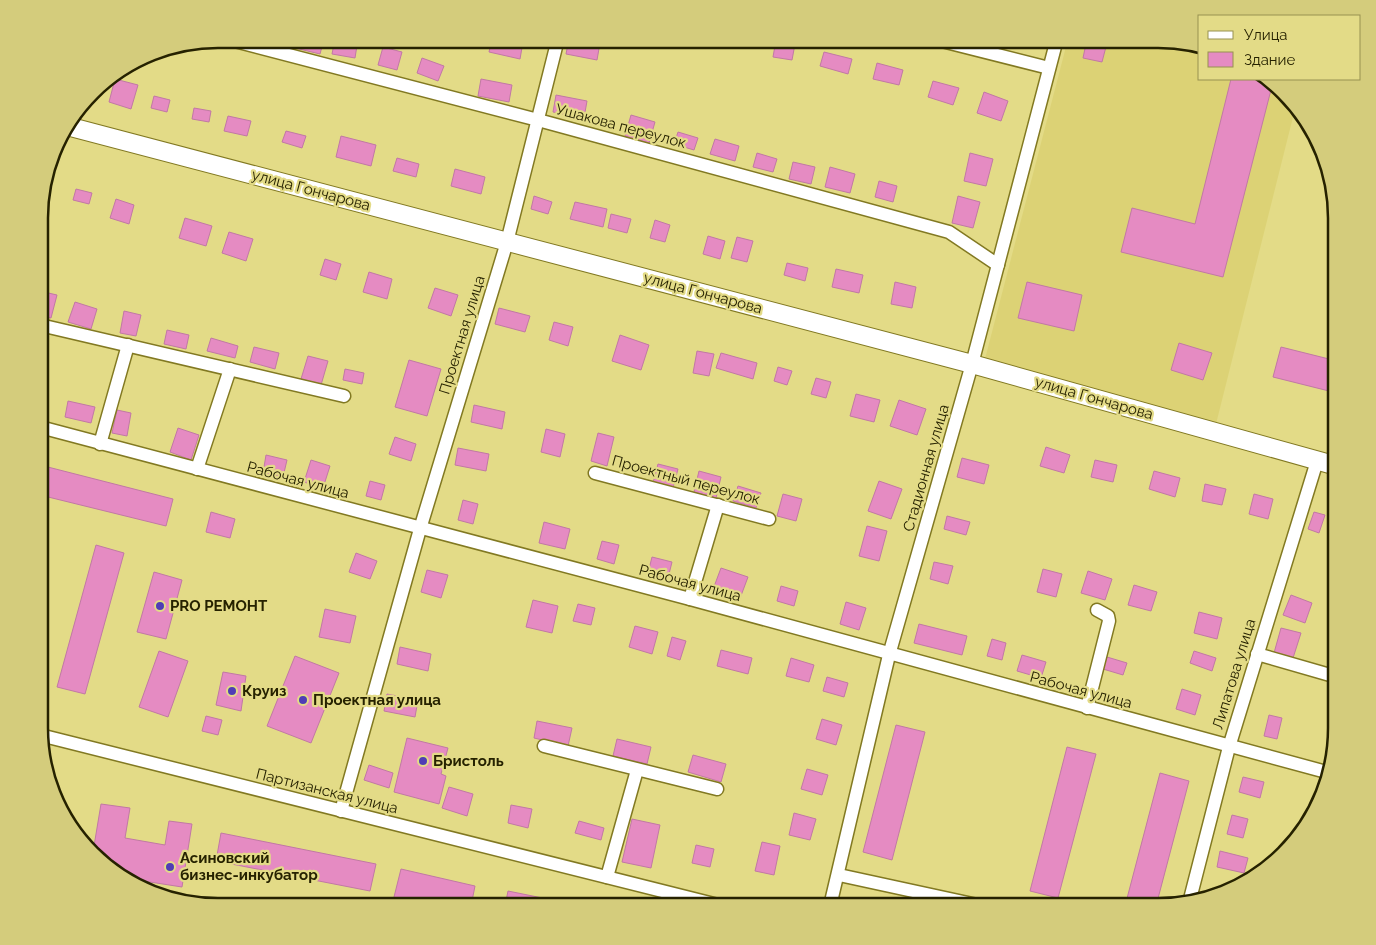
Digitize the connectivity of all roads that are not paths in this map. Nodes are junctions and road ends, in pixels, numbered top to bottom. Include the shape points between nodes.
1 (262, 48) edge
2 (556, 48) edge
3 (970, 48) edge
4 (1055, 48) edge
5 (1049, 68) junction
6 (538, 120) junction
7 (73, 128) edge
8 (508, 242) junction
9 (998, 265) junction
10 (48, 327) edge
11 (128, 345) junction
12 (972, 364) junction
13 (230, 369) junction
14 (344, 396) dead end
15 (48, 430) edge
16 (100, 444) junction
17 (1317, 461) junction
18 (1328, 464) edge
19 (197, 469) junction
20 (595, 473) dead end
21 (718, 505) junction
22 (769, 519) dead end
23 (420, 529) junction
24 (690, 599) junction
25 (1097, 610) dead end
26 (1258, 654) junction
27 (889, 655) junction
28 (1328, 674) edge
29 (1087, 708) junction
30 (48, 737) edge
31 (544, 746) dead end
32 (1229, 747) junction
33 (637, 770) junction
34 (1323, 771) edge
35 (717, 789) dead end
36 (341, 811) junction
37 (839, 875) junction
38 (607, 877) junction
39 (1191, 894) edge
40 (688, 898) edge
41 (832, 898) edge
42 (944, 898) edge

1 - 6 street, Ушакова переулок
2 - 6 street, Проектная улица
3 - 5 street
4 - 5 street, Стадионная улица
5 - 9 street, Стадионная улица
6 - 8 street, Проектная улица
6 - 9 street, Ушакова переулок via 949,232
7 - 8 street, улица Гончарова
8 - 12 street, улица Гончарова
8 - 23 street, Проектная улица
9 - 12 street, Стадионная улица
10 - 11 street
11 - 13 street
11 - 16 street
12 - 17 street, улица Гончарова
12 - 27 street, Стадионная улица
13 - 14 street
13 - 19 street
15 - 16 street, Рабочая улица
16 - 19 street, Рабочая улица
17 - 18 street, улица Гончарова
17 - 26 street, Липатова улица
19 - 23 street, Рабочая улица
20 - 21 street, Проектный переулок
21 - 22 street, Проектный переулок
21 - 24 street
23 - 24 street, Рабочая улица
23 - 36 street, Проектная улица
24 - 27 street, Рабочая улица
25 - 29 street via 1103,611 1110,621
26 - 28 street
26 - 32 street, Липатова улица
27 - 29 street, Рабочая улица
27 - 37 street, Стадионная улица
29 - 32 street, Рабочая улица
30 - 36 street, Партизанская улица
31 - 33 street
32 - 34 street, Рабочая улица
32 - 39 street, Липатова улица
33 - 35 street
33 - 38 street
36 - 38 street, Партизанская улица
37 - 41 street, Стадионная улица
37 - 42 street
38 - 40 street, Партизанская улица

